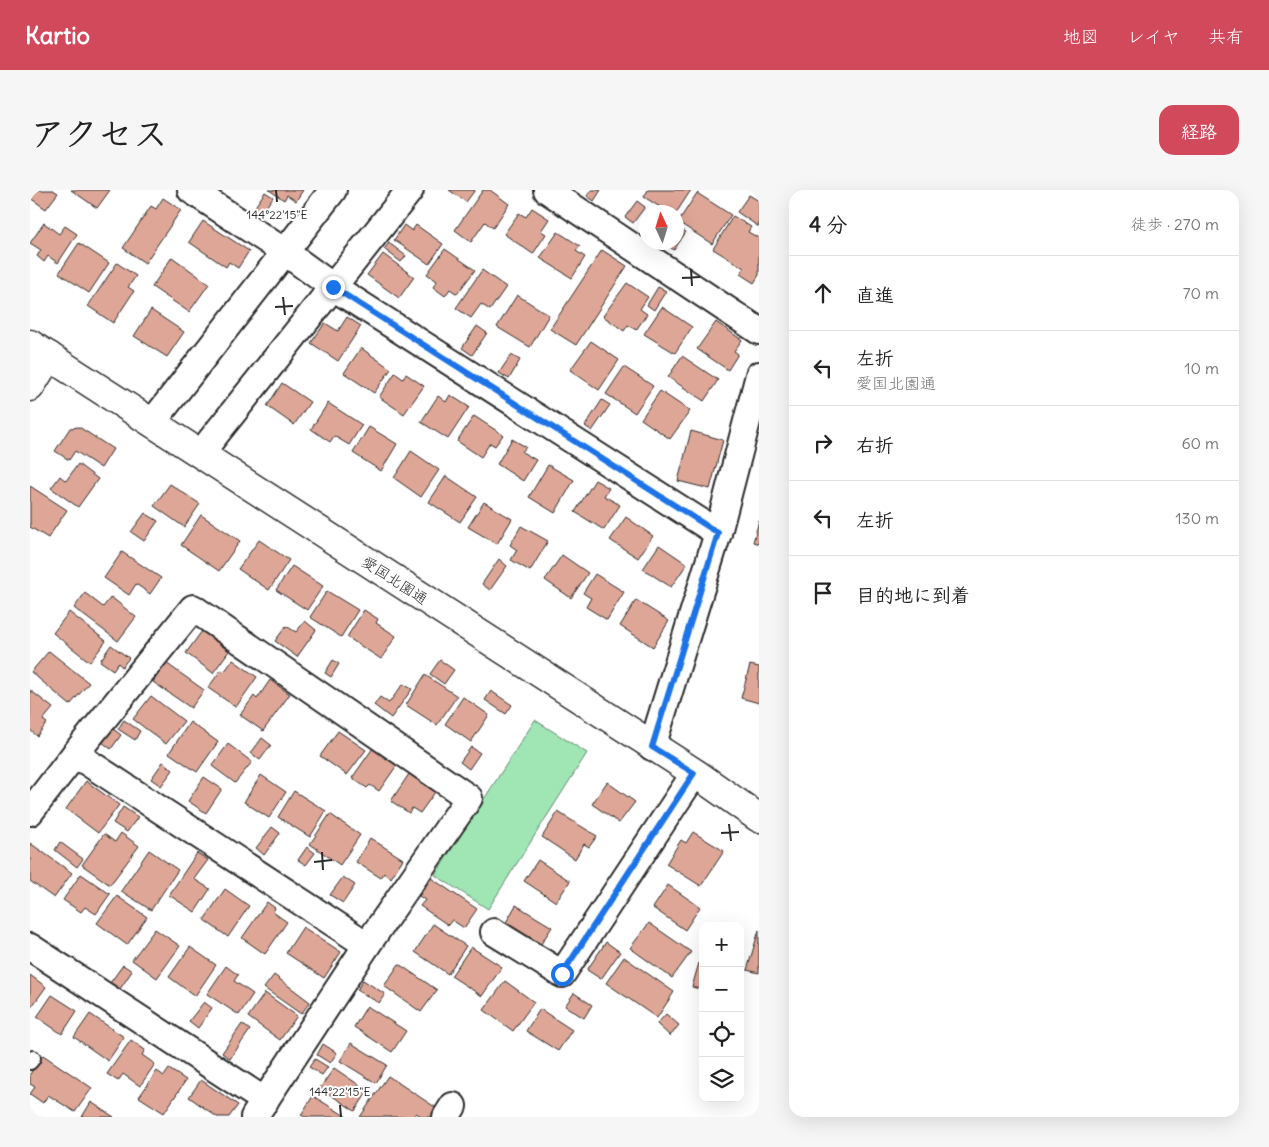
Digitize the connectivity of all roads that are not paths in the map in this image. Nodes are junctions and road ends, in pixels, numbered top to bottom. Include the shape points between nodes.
1 (190, 190) edge
2 (333, 190) edge
3 (410, 190) edge
4 (547, 190) edge
5 (285, 252) junction
6 (333, 287) junction
7 (759, 331) edge
8 (40, 350) edge
9 (759, 375) edge
10 (30, 387) edge
11 (152, 423) junction
12 (200, 454) junction
13 (718, 533) junction
14 (652, 747) junction
15 (75, 754) junction
16 (694, 773) junction
17 (30, 812) edge
18 (759, 818) edge
19 (494, 932) dead end
20 (367, 945) junction
21 (30, 947) edge
22 (259, 1109) edge

1 - 5 street
2 - 5 street
3 - 6 street
4 - 7 street
5 - 6 street
5 - 11 street
6 - 12 street
6 - 13 street
8 - 10 street
8 - 11 street, 愛国北園通
9 - 13 street
11 - 12 street, 愛国北園通
12 - 14 street, 愛国北園通
13 - 14 street
14 - 16 street, 愛国北園通
15 - 17 street
15 - 20 street
15 - 20 street via 193,608 469,798
16 - 18 street, 愛国北園通
16 - 19 street via 562,974
20 - 22 street
21 - 22 street

